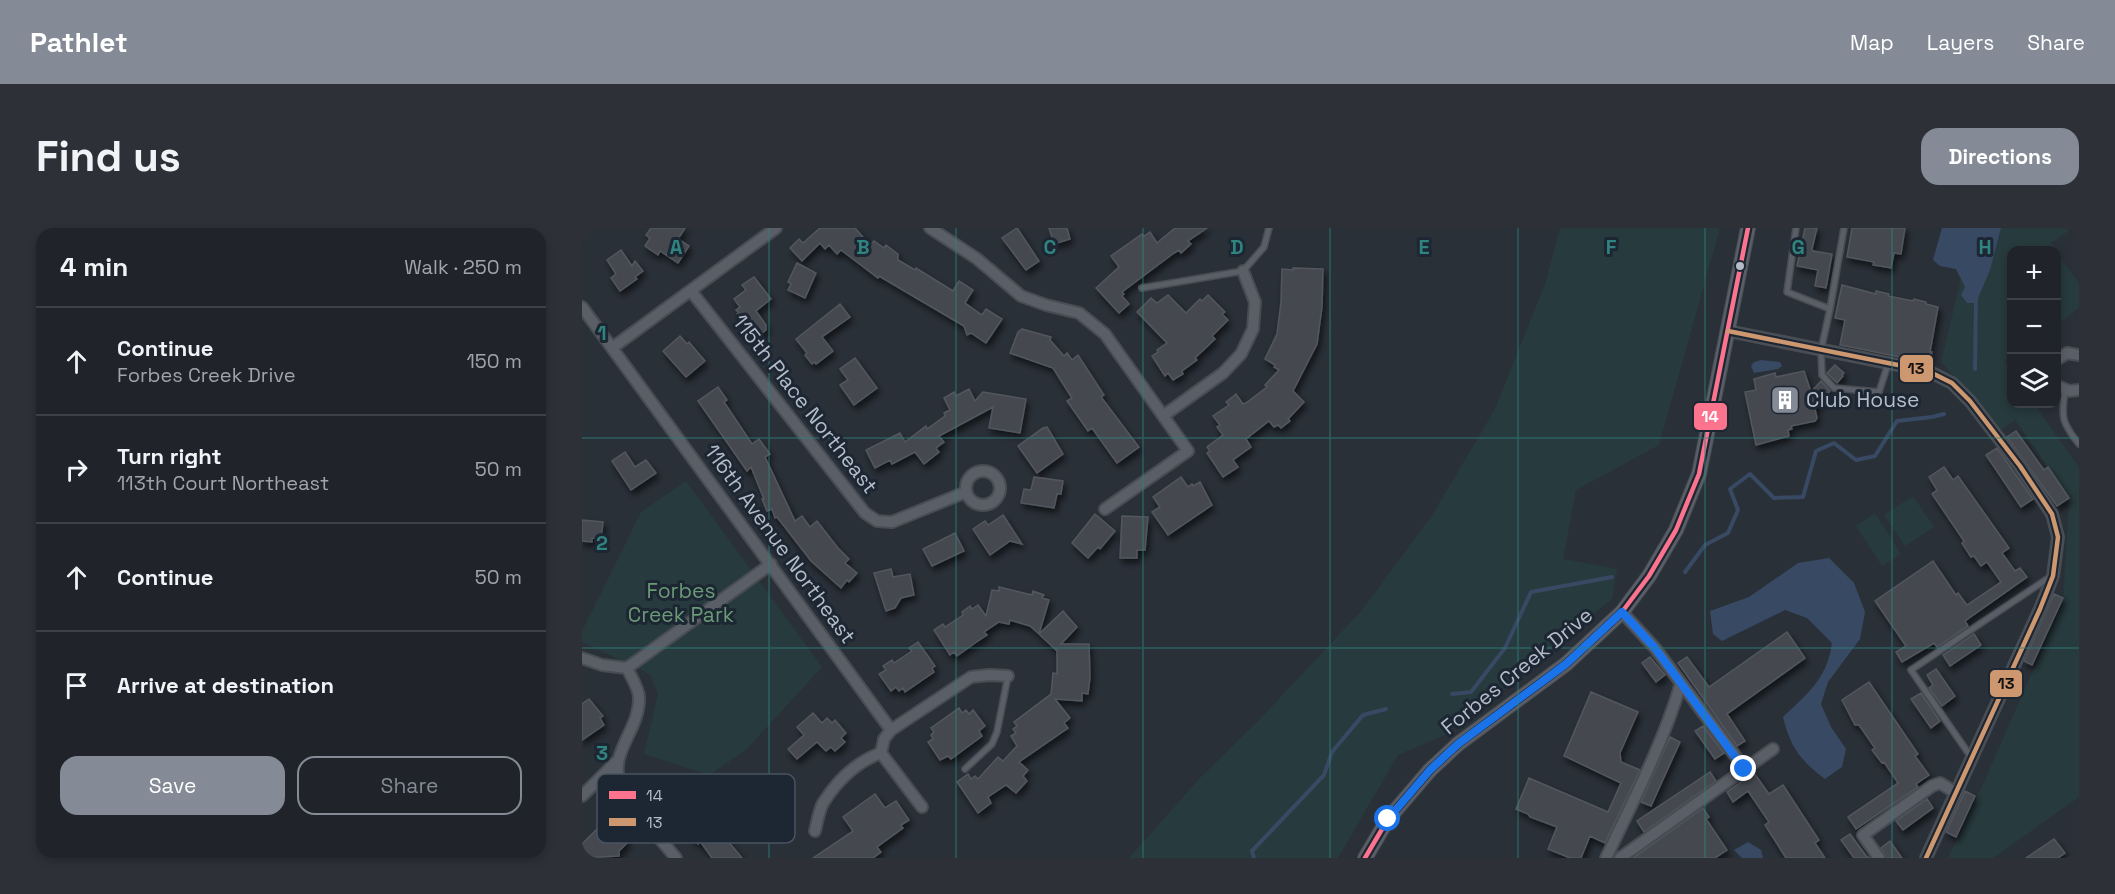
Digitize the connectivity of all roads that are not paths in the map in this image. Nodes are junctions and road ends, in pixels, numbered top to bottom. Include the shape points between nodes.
1 (776, 228) edge
2 (930, 228) edge
3 (1269, 228) edge
4 (1748, 228) edge
5 (1796, 228) edge
6 (1844, 228) edge
7 (1243, 271) junction
8 (1142, 288) dead end
9 (691, 291) junction
10 (582, 306) edge
11 (1830, 309) junction
12 (1728, 331) junction
13 (612, 348) junction
14 (1821, 350) junction
15 (2079, 355) edge
16 (2061, 357) edge
17 (1888, 363) junction
18 (2061, 388) edge
19 (2079, 390) edge
20 (1163, 416) junction
21 (2079, 444) edge
22 (966, 492) dead end
23 (1105, 509) dead end
24 (771, 564) junction
25 (2053, 576) junction
26 (1622, 612) junction
27 (582, 658) edge
28 (627, 668) junction
29 (1008, 676) joint
30 (1681, 683) junction
31 (891, 730) junction
32 (1773, 749) dead end
33 (881, 753) junction
34 (1972, 759) junction
35 (616, 762) junction
36 (964, 769) dead end
37 (1744, 769) junction
38 (604, 774) edge
39 (618, 774) edge
40 (597, 781) edge
41 (1956, 793) junction
42 (582, 796) edge
43 (922, 807) dead end
44 (815, 831) dead end
45 (664, 843) edge
46 (676, 858) edge
47 (1365, 858) edge
48 (1606, 858) edge
49 (1620, 858) edge
50 (1879, 858) edge
51 (1926, 858) edge

1 - 9 street
2 - 20 street via 976,258 1021,296 1079,313 1105,334
3 - 7 lane via 1264,246
4 - 12 street, Forbes Creek Drive
5 - 11 lane via 1787,292
6 - 11 lane
7 - 8 lane
7 - 20 street via 1255,302 1253,328 1241,354 1223,373
9 - 13 street
9 - 22 street, 115th Place Northeast via 865,513 892,522
10 - 13 street, 116th Avenue Northeast
11 - 14 lane
12 - 14 street
12 - 26 street, Forbes Creek Drive via 1699,474 1676,530
13 - 24 street, 116th Avenue Northeast
14 - 17 street
14 - 17 lane via 1822,375 1834,388 1879,392
15 - 16 street via 2067,353
17 - 25 street via 1928,371 1952,383 1970,401 2052,514 2058,537
18 - 19 street
18 - 21 lane via 2065,427
20 - 23 street via 1188,450
24 - 28 street
24 - 31 street, 116th Avenue Northeast
25 - 34 street
25 - 34 lane via 1911,670
26 - 30 street
26 - 47 street, Forbes Creek Drive via 1566,664 1458,744 1430,770 1388,819
27 - 28 street
28 - 35 street via 639,697 638,710
29 - 31 street via 971,677
29 - 36 lane via 992,744
30 - 37 street
30 - 48 street via 1647,770
31 - 33 street
32 - 37 street
33 - 43 street
33 - 44 street via 842,777 822,805
34 - 41 street
35 - 38 street
35 - 39 street
37 - 49 street
40 - 42 street
41 - 50 street via 1940,783 1932,786 1863,835
41 - 51 street
45 - 46 street

